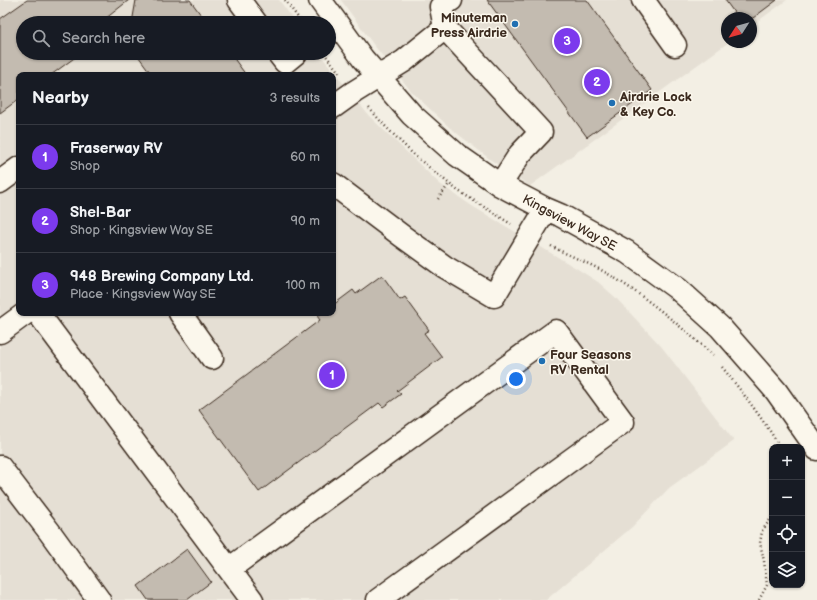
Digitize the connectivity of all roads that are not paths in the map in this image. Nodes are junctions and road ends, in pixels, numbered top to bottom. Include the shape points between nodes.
1 (239, 0) edge
2 (320, 0) edge
3 (451, 0) edge
4 (643, 0) edge
5 (251, 16) edge
6 (328, 16) edge
7 (445, 28) junction
8 (336, 29) edge
9 (675, 45) dead end
10 (378, 77) junction
11 (336, 105) edge
12 (16, 170) edge
13 (0, 182) edge
14 (500, 185) junction
15 (336, 186) edge
16 (546, 209) junction
17 (22, 316) edge
18 (40, 316) edge
19 (182, 316) edge
20 (0, 332) edge
21 (212, 358) dead end
22 (817, 449) edge
23 (0, 467) edge
24 (229, 569) junction
25 (99, 600) edge
26 (252, 600) edge
27 (378, 600) edge

1 - 5 street
2 - 6 street, Kingsview Way SE
3 - 7 street via 441,7
4 - 9 street
7 - 10 street via 404,61
7 - 14 street via 541,132 520,154
8 - 10 street, Kingsview Way SE
10 - 11 street
10 - 14 street, Kingsview Way SE via 412,115 457,155
12 - 13 street
14 - 16 street, Kingsview Way SE
15 - 16 street via 445,267 494,296
16 - 22 street, Kingsview Way SE via 627,252 683,294 720,327 766,379
17 - 20 street
18 - 24 street
19 - 21 street
23 - 25 street
24 - 26 street
24 - 27 street via 556,331 623,422

